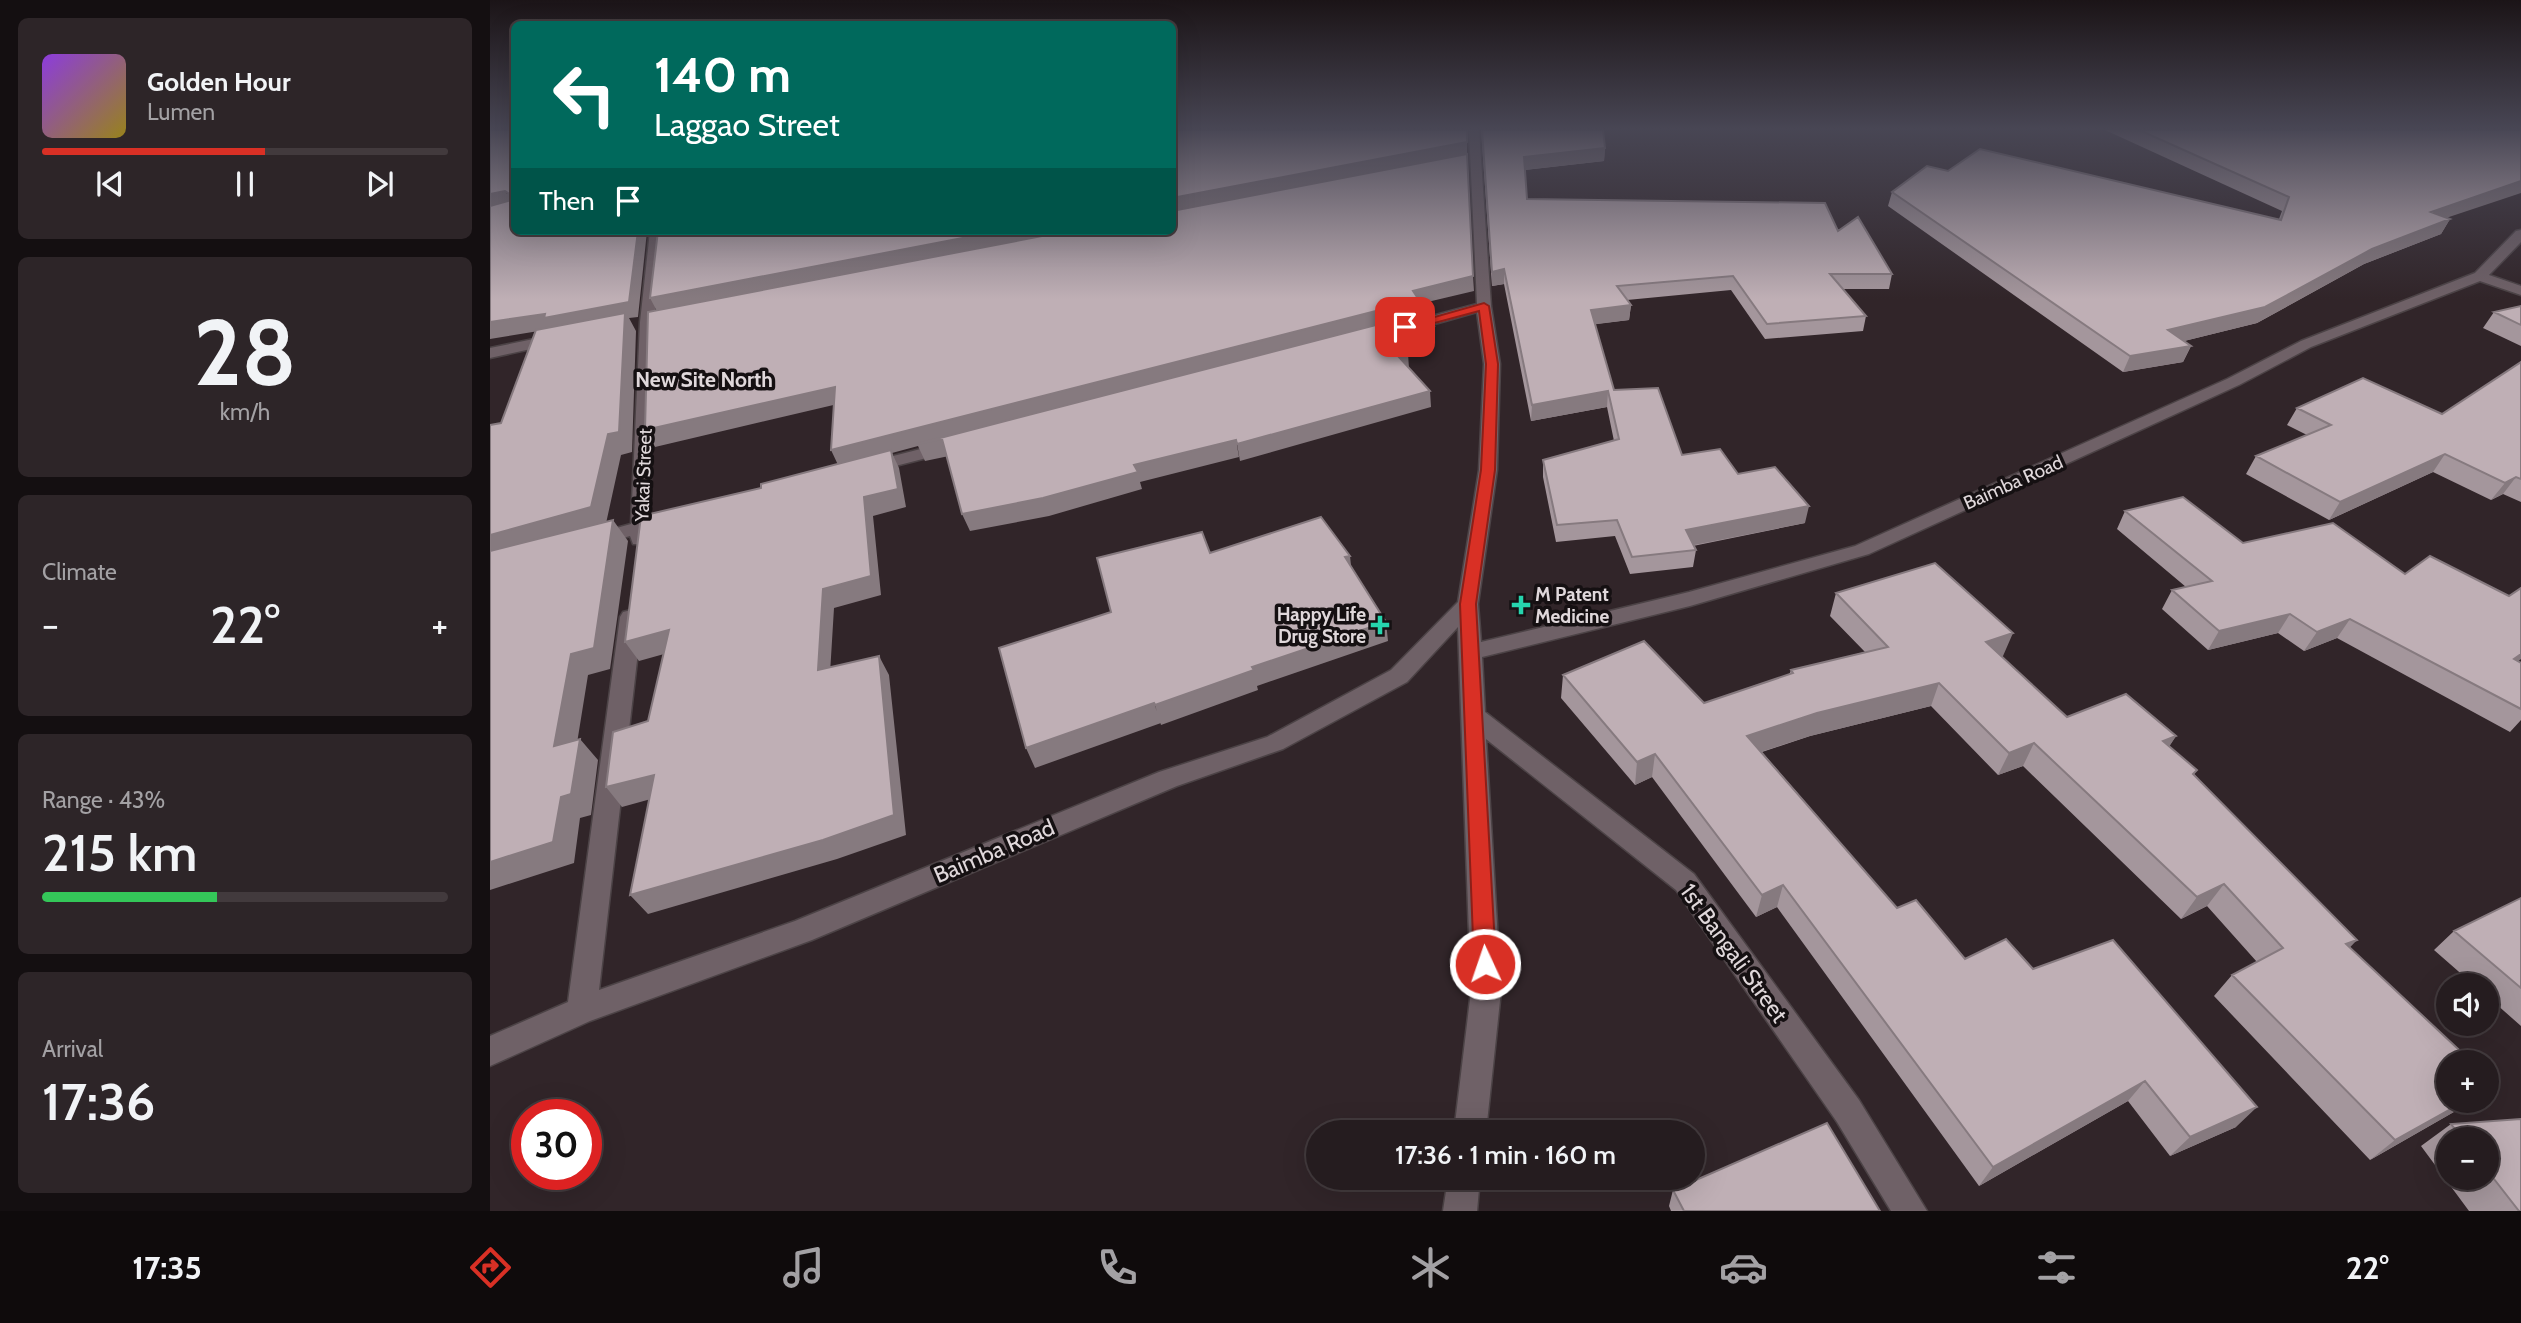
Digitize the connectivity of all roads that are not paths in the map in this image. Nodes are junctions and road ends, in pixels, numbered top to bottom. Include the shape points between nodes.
1 (1472, 187) edge
2 (2521, 234) edge
3 (657, 235) edge
4 (2480, 276) junction
5 (2521, 291) edge
6 (1484, 306) junction
7 (1390, 331) edge
8 (569, 337) edge
9 (490, 353) edge
10 (963, 443) edge
11 (856, 471) edge
12 (682, 516) edge
13 (642, 527) junction
14 (579, 543) edge
15 (639, 554) edge
16 (633, 596) edge
17 (1468, 604) junction
18 (1470, 652) junction
19 (1473, 716) junction
20 (582, 1010) junction
21 (490, 1051) edge
22 (1471, 1120) edge
23 (1463, 1190) edge
24 (1460, 1211) edge
25 (1910, 1211) edge

1 - 6 street
2 - 4 street, Baimba Road
3 - 13 street, Yakai Street via 648,322
4 - 5 street
4 - 18 street, Baimba Road via 2306,344 2233,382 1862,550 1690,599
6 - 7 street
6 - 17 street via 1492,364 1488,470
8 - 9 street
10 - 11 street
12 - 13 street
13 - 14 street
13 - 15 street, Yakai Street
16 - 20 street
17 - 18 street
17 - 20 street, Baimba Road via 1399,676 1275,743 1168,779 802,931
18 - 19 street
19 - 22 street via 1486,991
19 - 25 street, 1st Bangali Street via 1685,882 1848,1111
20 - 21 street, Baimba Road
23 - 24 street

